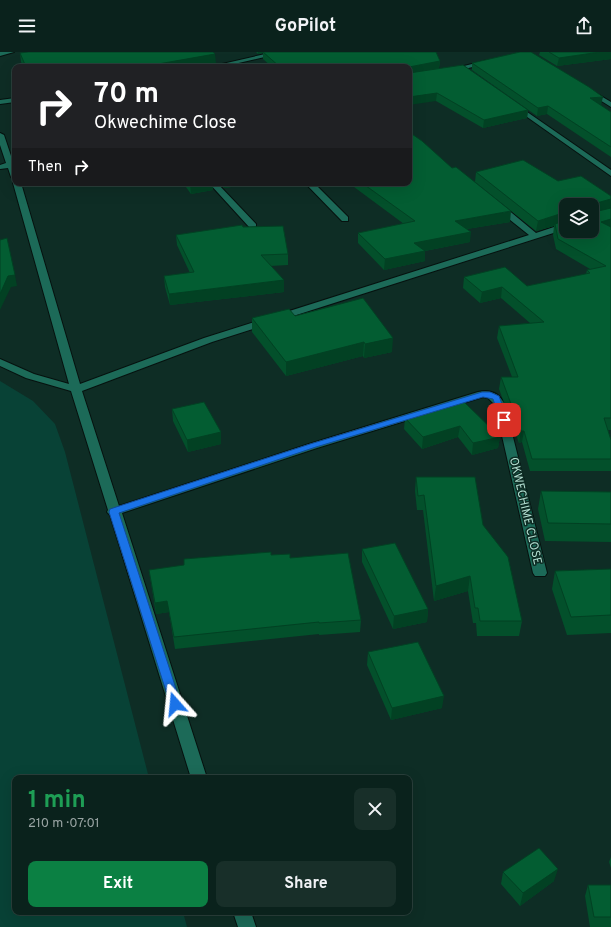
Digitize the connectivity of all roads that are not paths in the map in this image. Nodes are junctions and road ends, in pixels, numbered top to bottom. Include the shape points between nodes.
1 (11, 52) edge
2 (283, 52) edge
3 (0, 54) edge
4 (497, 60) edge
5 (226, 64) edge
6 (462, 68) junction
7 (446, 71) edge
8 (468, 72) edge
9 (579, 85) edge
10 (12, 100) edge
11 (507, 100) edge
12 (0, 102) edge
13 (611, 105) edge
14 (0, 135) edge
15 (12, 162) edge
16 (12, 164) edge
17 (0, 167) edge
18 (611, 174) edge
19 (18, 186) edge
20 (216, 186) edge
21 (312, 186) edge
22 (493, 202) edge
23 (345, 219) dead end
24 (253, 226) edge
25 (559, 228) edge
26 (535, 236) junction
27 (0, 362) edge
28 (76, 389) junction
29 (114, 512) junction
30 (540, 573) dead end
31 (198, 775) edge
32 (243, 915) edge
33 (247, 927) edge

1 - 3 street
2 - 5 street
4 - 6 street
6 - 7 street
6 - 8 street
9 - 13 street
10 - 12 street
11 - 18 street
14 - 15 street
16 - 17 street
19 - 28 street
20 - 24 street
21 - 23 street
22 - 26 street
25 - 26 street
26 - 28 street via 208,340
27 - 28 street via 30,376
28 - 29 street
29 - 30 street, OKWECHIME CLOSE via 313,446 482,394 490,394 497,398 500,405
29 - 31 street
32 - 33 street

